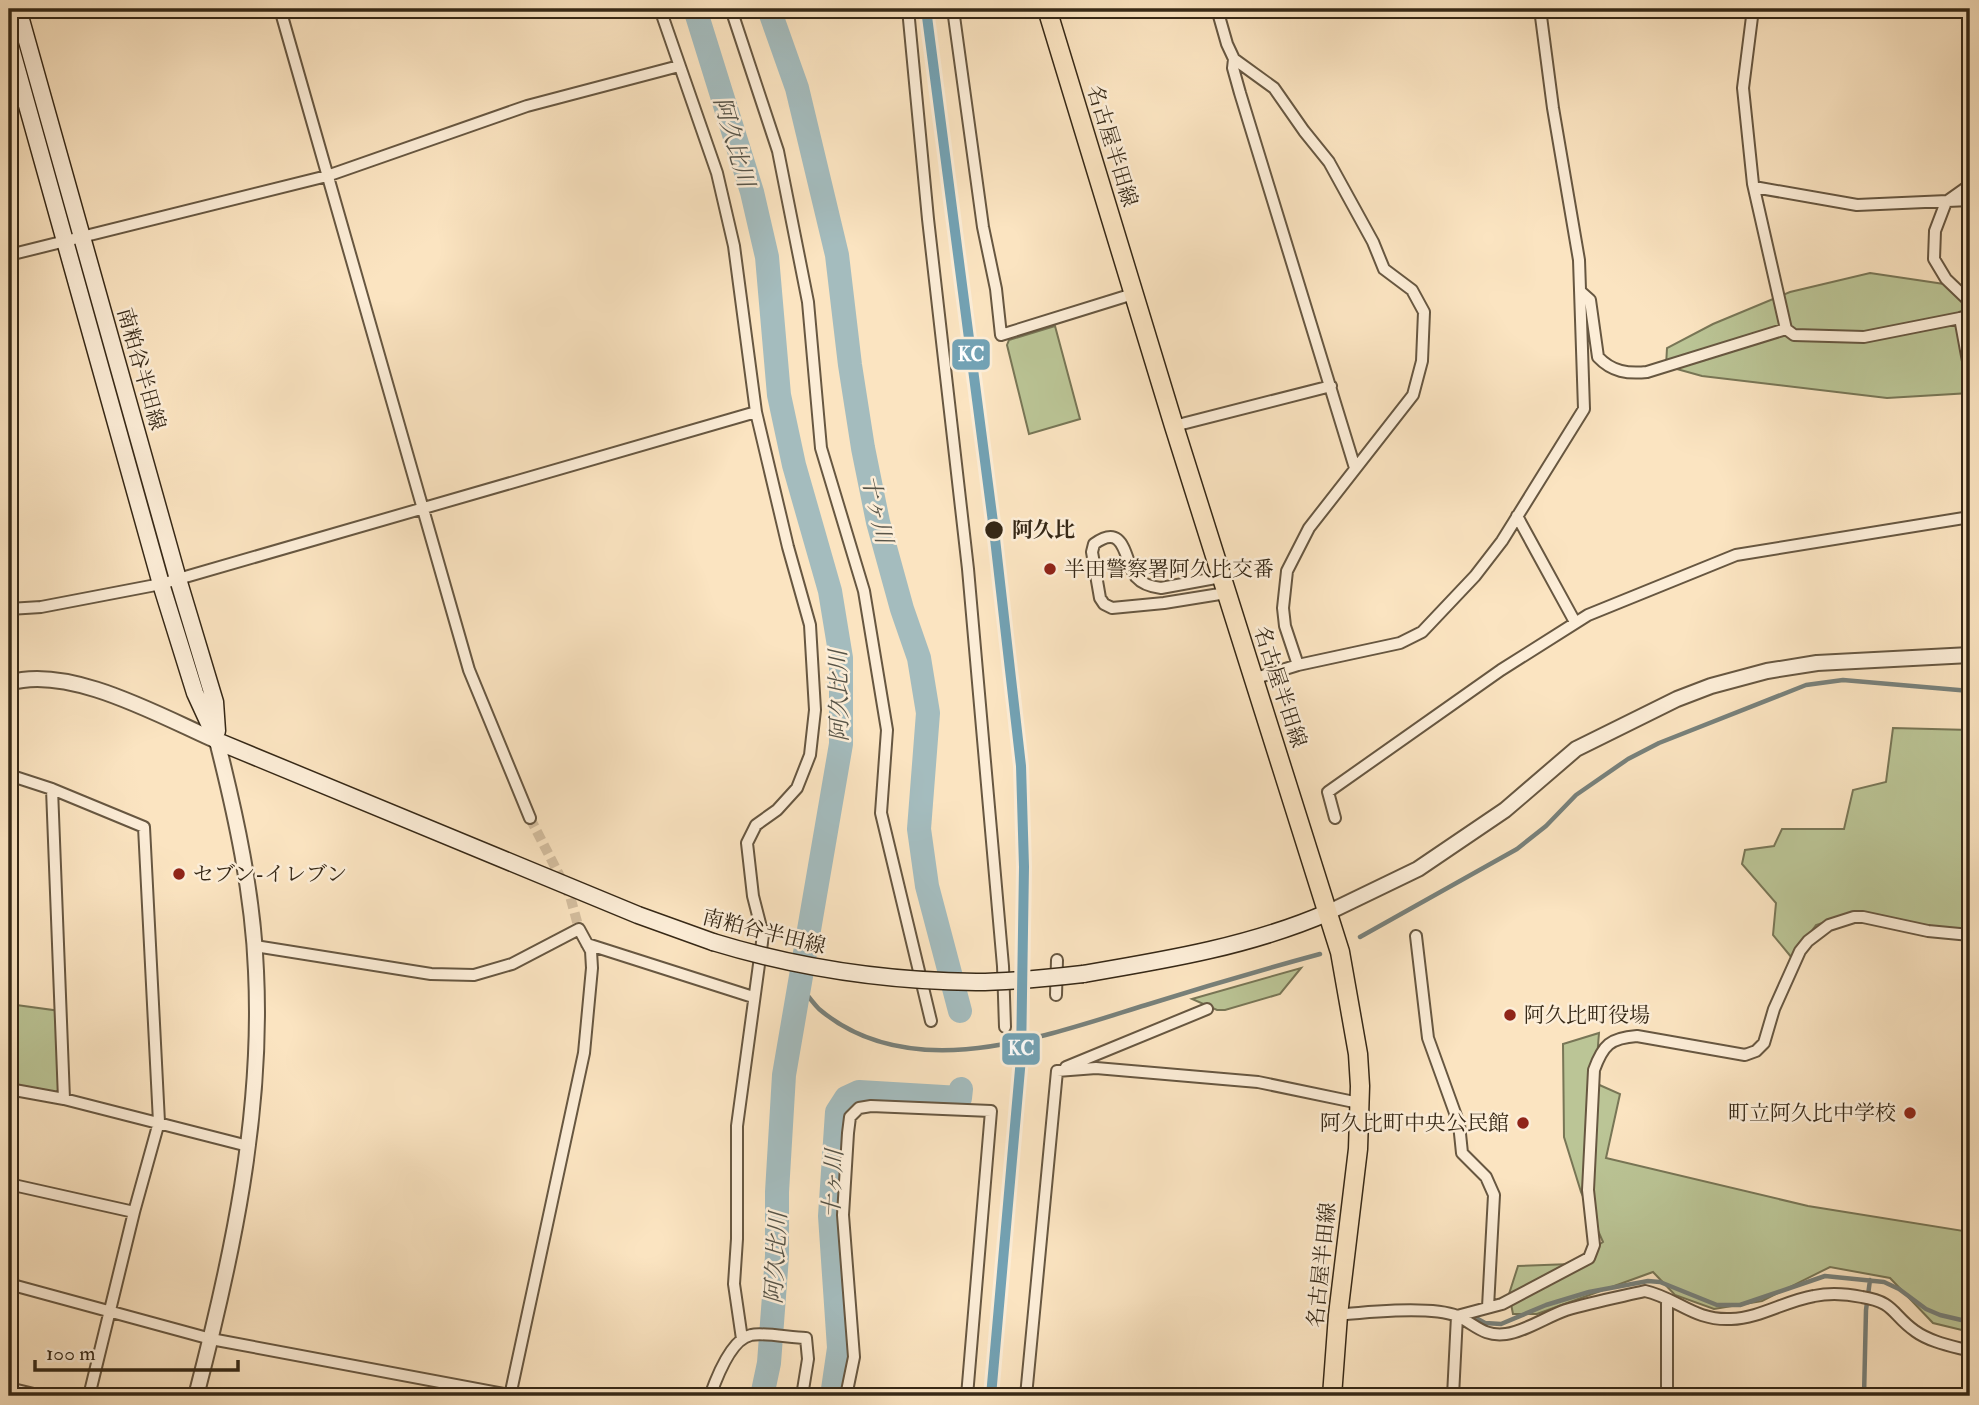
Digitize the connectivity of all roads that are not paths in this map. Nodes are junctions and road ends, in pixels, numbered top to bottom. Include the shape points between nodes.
1 (18, 9) edge
2 (280, 9) edge
3 (660, 9) edge
4 (731, 9) edge
5 (908, 9) edge
6 (953, 9) edge
7 (1047, 9) edge
8 (1217, 9) edge
9 (1540, 9) edge
10 (1753, 9) edge
11 (9, 41) edge
12 (1234, 60) junction
13 (679, 66) junction
14 (327, 176) junction
15 (1970, 185) edge
16 (1754, 187) junction
17 (1970, 200) edge
18 (1946, 202) junction
19 (82, 235) junction
20 (64, 240) junction
21 (9, 255) edge
22 (1581, 292) junction
23 (1133, 293) junction
24 (1970, 302) edge
25 (1965, 316) edge
26 (1786, 329) junction
27 (1970, 372) edge
28 (1331, 386) junction
29 (756, 412) junction
30 (1174, 426) junction
31 (1354, 468) junction
32 (422, 508) junction
33 (1517, 516) junction
34 (1970, 517) edge
35 (1135, 576) junction
36 (178, 579) junction
37 (161, 584) junction
38 (1224, 585) junction
39 (1129, 606) junction
40 (9, 609) edge
41 (1576, 622) junction
42 (1970, 655) edge
43 (1298, 665) junction
44 (1253, 679) junction
45 (9, 683) edge
46 (217, 741) junction
47 (9, 775) edge
48 (52, 789) junction
49 (530, 818) tunnel mouth
50 (1335, 818) dead end
51 (1329, 912) junction
52 (1970, 935) edge
53 (1416, 936) dead end
54 (587, 944) junction
55 (255, 946) junction
56 (1057, 960) dead end
57 (1056, 995) dead end
58 (753, 997) junction
59 (1207, 1009) dead end
60 (931, 1021) dead end
61 (1005, 1027) dead end
62 (1057, 1071) junction
63 (9, 1089) edge
64 (64, 1099) junction
65 (1359, 1103) junction
66 (159, 1122) junction
67 (248, 1146) junction
68 (9, 1184) edge
69 (134, 1212) junction
70 (9, 1284) edge
71 (1667, 1299) junction
72 (1488, 1307) junction
73 (110, 1310) junction
74 (1338, 1315) junction
75 (1457, 1316) junction
76 (747, 1337) junction
77 (211, 1339) junction
78 (1970, 1351) edge
79 (9, 1388) edge
80 (43, 1396) edge
81 (89, 1396) edge
82 (196, 1396) edge
83 (512, 1396) edge
84 (710, 1396) edge
85 (802, 1396) edge
86 (846, 1396) edge
87 (967, 1396) edge
88 (1026, 1396) edge
89 (1332, 1396) edge
90 (1453, 1396) edge
91 (1667, 1396) edge

1 - 19 main road, 南粕谷半田線
2 - 14 street
3 - 13 street
4 - 60 street via 778,151 808,302 821,447 864,591 887,730 881,813
5 - 61 street via 969,582
6 - 23 street via 1001,335
7 - 23 main road, 名古屋半田線
8 - 12 street
9 - 22 street
10 - 16 street via 1743,88
11 - 20 main road, 南粕谷半田線
12 - 28 street via 1289,258
12 - 31 street via 1274,88 1329,162 1384,269 1412,290 1424,312 1422,361 1413,395
13 - 14 street via 527,106
13 - 29 street via 717,173 734,246
14 - 19 street
14 - 32 street
15 - 18 street
16 - 18 street via 1857,205
16 - 26 street
17 - 18 street
18 - 24 street via 1935,231 1934,259 1946,279
19 - 20 street
19 - 36 main road, 南粕谷半田線
20 - 21 street
20 - 37 main road, 南粕谷半田線
22 - 26 street via 1590,300 1598,357 1623,372 1647,372
22 - 33 street via 1584,410
23 - 30 main road, 名古屋半田線
25 - 26 street via 1864,337 1794,335
25 - 27 street via 1964,349
28 - 30 street
28 - 31 street
29 - 32 street
29 - 58 street via 810,625 816,710 810,755 797,788 756,825 747,843 762,935
30 - 38 main road, 名古屋半田線
31 - 43 street via 1309,527 1287,570 1283,608
32 - 36 street
32 - 49 street via 469,670
33 - 41 street
33 - 43 street via 1475,576 1422,632 1400,643
34 - 41 street via 1736,555
35 - 38 street via 1161,588
35 - 39 street via 1138,594
35 - 39 street via 1119,540 1094,544 1100,598 1112,608
36 - 37 street
36 - 46 main road, 南粕谷半田線 via 215,702
37 - 40 street
37 - 46 main road, 南粕谷半田線 via 195,693
38 - 39 street
38 - 44 main road, 名古屋半田線
41 - 50 street via 1328,792
42 - 51 street via 1817,663 1756,674 1677,699 1576,749 1505,810 1418,869
43 - 44 street
44 - 51 main road, 名古屋半田線
45 - 46 street via 76,682
46 - 51 main road, 南粕谷半田線, bridge via 713,942 790,962 876,976 976,982 1083,974 1184,957
46 - 55 street via 237,824
47 - 48 street
48 - 64 street
48 - 66 street via 144,827
51 - 65 main road, 名古屋半田線 via 1358,1054
52 - 72 street via 1854,916 1818,932 1800,951 1764,1043 1756,1051 1745,1055 1637,1036 1608,1044 1599,1056 1593,1079 1588,1190 1594,1245 1589,1258
53 - 72 street via 1428,1038 1459,1124 1462,1153 1486,1177 1494,1195
54 - 55 street via 579,929 512,964 474,975 431,974
54 - 58 street
54 - 83 street via 592,968 584,1053
55 - 67 street via 256,1033
56 - 57 street
58 - 76 street via 737,1126 734,1284
59 - 62 street
62 - 65 street via 1096,1068 1258,1082
62 - 88 street
63 - 64 street
64 - 66 street
65 - 74 main road, 名古屋半田線 via 1358,1149
66 - 67 street
66 - 69 street
67 - 77 street
68 - 69 street
69 - 73 street
70 - 73 street
71 - 75 street via 1645,1292 1601,1301 1507,1334 1488,1334
71 - 78 street via 1692,1313 1731,1319 1815,1296 1862,1297 1892,1307 1925,1337
71 - 91 street
72 - 75 street
73 - 77 street
73 - 81 street
74 - 75 street via 1392,1311
74 - 89 main road, 名古屋半田線
75 - 90 street
76 - 84 street via 719,1371
76 - 85 street via 806,1338
77 - 82 street
77 - 83 street
79 - 80 street
86 - 87 street via 854,1357 843,1216 848,1133 850,1117 859,1108 871,1106 991,1111

